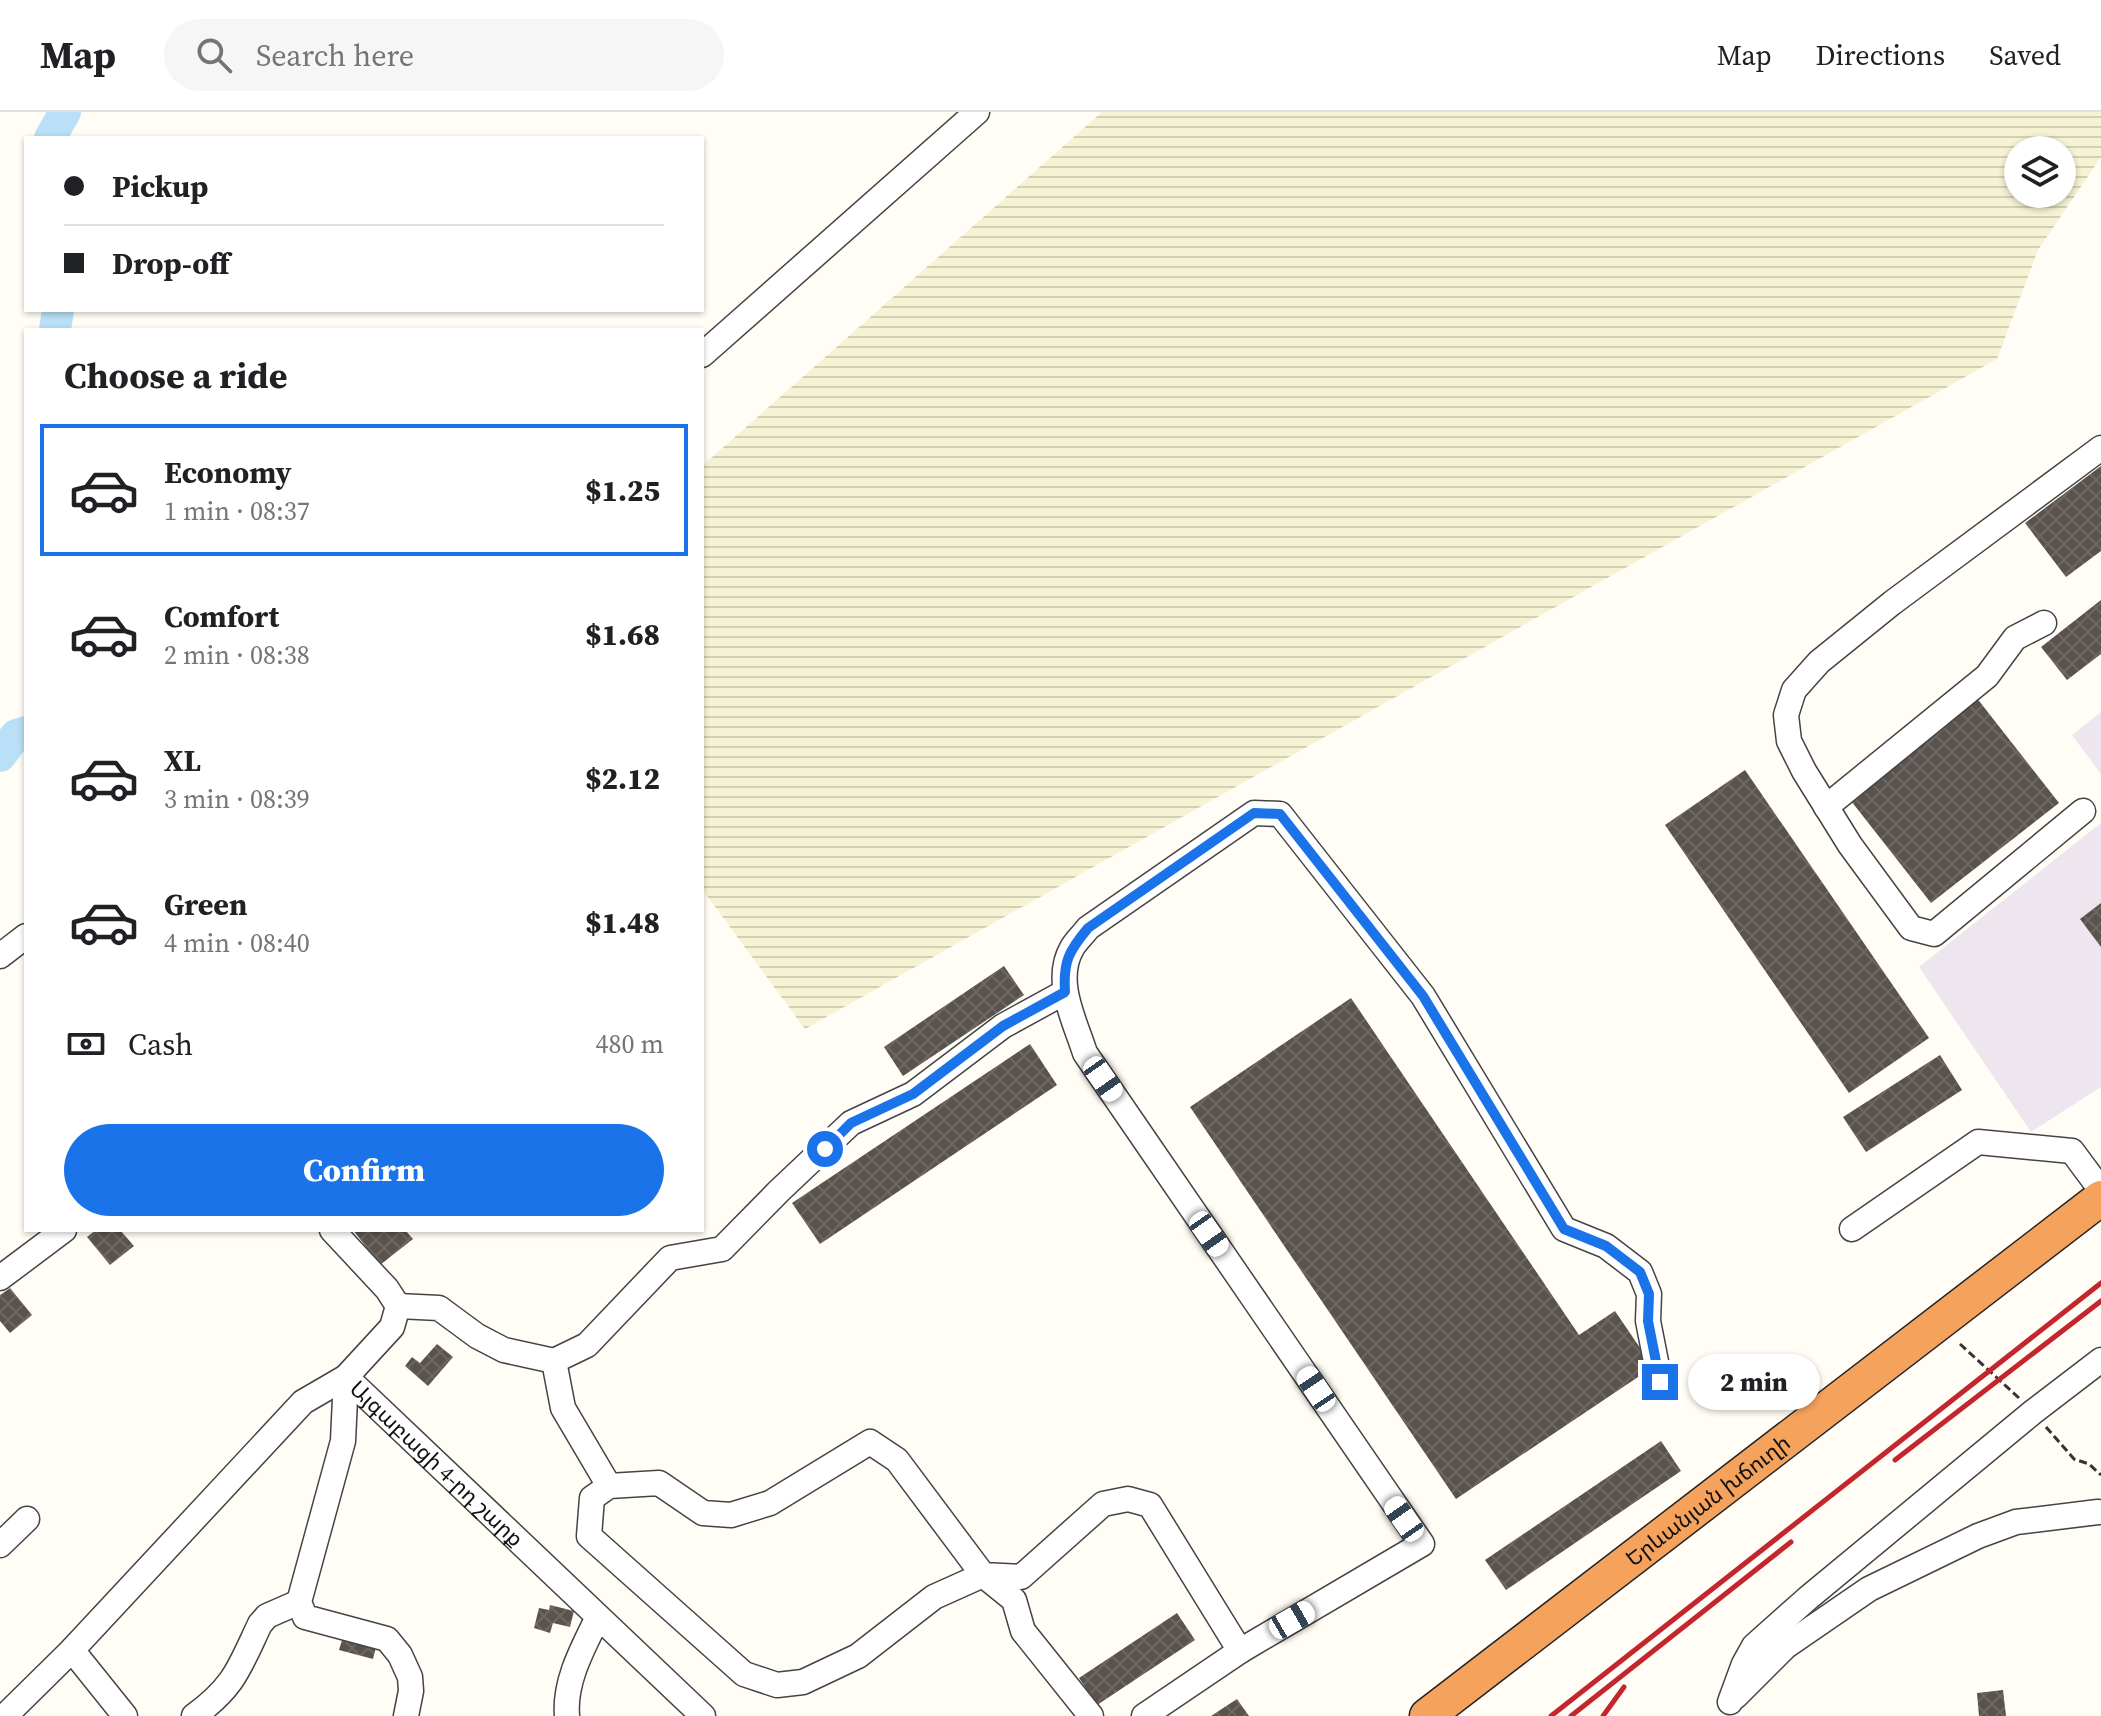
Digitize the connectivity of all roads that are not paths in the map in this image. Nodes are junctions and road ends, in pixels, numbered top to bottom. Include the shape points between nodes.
1 (977, 112) edge
2 (704, 353) edge
3 (2101, 448) edge
4 (2044, 623) dead end
5 (1826, 807) junction
6 (2083, 811) dead end
7 (24, 938) edge
8 (0, 956) edge
9 (1065, 992) junction
10 (2101, 1190) edge
11 (2101, 1198) edge
12 (1852, 1229) dead end
13 (61, 1232) edge
14 (334, 1232) edge
15 (0, 1278) edge
16 (398, 1306) junction
17 (2101, 1360) edge
18 (554, 1361) junction
19 (346, 1377) junction
20 (1660, 1382) dead end
21 (609, 1486) junction
22 (2098, 1512) dead end
23 (27, 1519) dead end
24 (0, 1545) edge
25 (983, 1575) junction
26 (299, 1602) junction
27 (598, 1617) junction
28 (72, 1650) junction
29 (1240, 1651) junction
30 (1731, 1709) edge
31 (5, 1716) edge
32 (125, 1716) edge
33 (194, 1716) edge
34 (406, 1716) edge
35 (567, 1716) edge
36 (703, 1716) edge
37 (1091, 1716) edge
38 (1144, 1716) edge
39 (1427, 1716) edge

1 - 2 street
3 - 5 street via 1892,603 1819,662 1794,690 1786,715 1789,741
4 - 5 street via 2015,638 1987,676
5 - 6 street via 1911,928 1934,934
7 - 8 street
9 - 18 street via 1003,1026 913,1094 851,1123 722,1249 670,1258 587,1345
9 - 20 street via 1064,969 1088,928 1254,813 1280,814 1423,996 1564,1229 1606,1246 1640,1272 1649,1294 1648,1321
9 - 29 street via 1085,1053 1422,1544
10 - 12 street via 2072,1151 1978,1142
11 - 39 highway, Երևանյան խճուղի
13 - 15 street
14 - 16 street
16 - 18 street via 439,1308 504,1350
16 - 19 street via 392,1327
17 - 30 street via 1754,1646
18 - 21 street via 563,1408
19 - 26 street via 343,1441
19 - 27 street, Այգաբացի 4-րդ շարք
19 - 28 street, Այգաբացի 4-րդ շարք via 303,1402
21 - 25 street via 659,1483 703,1513 731,1515 770,1503 870,1442 897,1460
21 - 25 street via 592,1498 589,1536 744,1674 777,1685 803,1682 858,1656 934,1597
22 - 30 street via 2016,1522 1869,1589 1786,1646
23 - 24 street
25 - 29 street via 1021,1577 1103,1504 1128,1499 1150,1505
25 - 37 street via 1014,1600 1023,1631
26 - 33 street via 267,1616 231,1684
26 - 34 street via 305,1617 387,1639 410,1677
27 - 35 street via 574,1667
27 - 36 street, Այգաբացի 4-րդ շարք
28 - 31 street, Այգաբացի 4-րդ շարք
28 - 32 street
29 - 38 street

